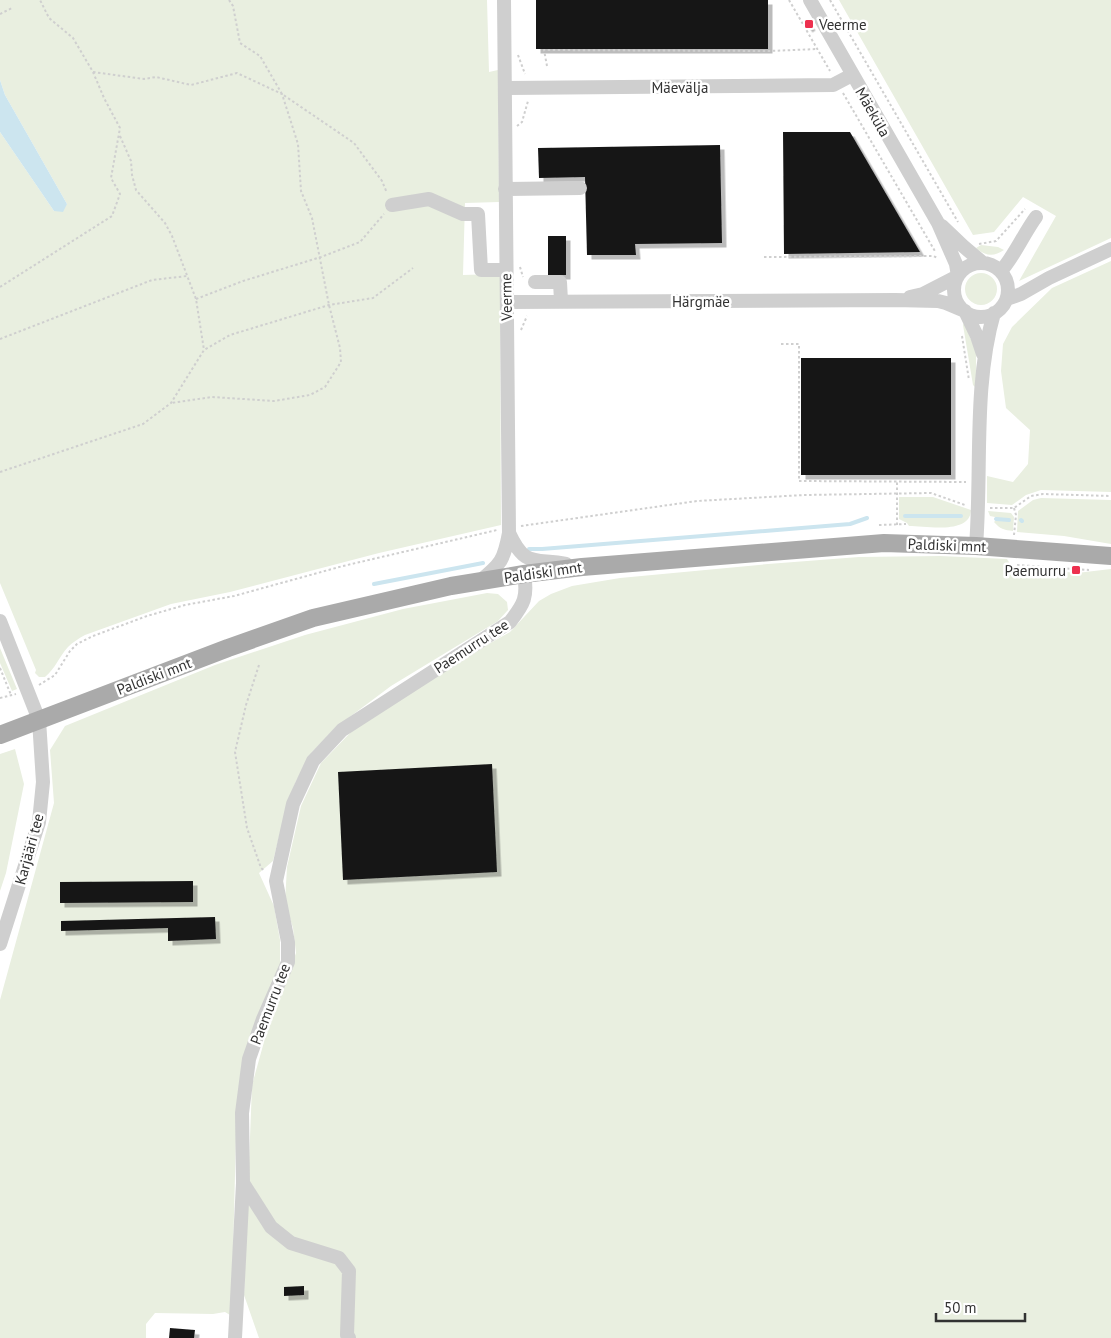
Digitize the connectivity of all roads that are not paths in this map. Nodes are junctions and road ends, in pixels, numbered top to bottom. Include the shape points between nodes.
1 (504, 0) edge
2 (810, 0) edge
3 (852, 75) junction
4 (505, 88) junction
5 (580, 188) dead end
6 (506, 189) junction
7 (392, 205) road end
8 (1031, 212) road end
9 (938, 223) junction
10 (1111, 249) edge
11 (983, 263) junction
12 (506, 270) junction
13 (1001, 271) junction
14 (958, 276) junction
15 (535, 282) dead end
16 (1007, 299) junction
17 (895, 300) junction
18 (561, 301) junction
19 (507, 302) junction
20 (966, 311) junction
21 (994, 314) junction
22 (984, 357) junction
23 (509, 533) junction
24 (976, 546) junction
25 (1111, 556) edge
26 (582, 567) junction
27 (524, 574) junction
28 (480, 582) junction
29 (0, 621) edge
30 (39, 720) junction
31 (0, 735) edge
32 (0, 944) edge
33 (243, 1183) junction
34 (235, 1338) edge
35 (349, 1338) edge

1 - 4 street, Veerme
2 - 3 street, Mäeküla
3 - 4 street, Mäevälja via 833,85
3 - 9 street, Mäeküla
4 - 6 street, Veerme
5 - 6 street
6 - 12 street, Veerme
7 - 12 street via 429,199 464,214 478,214 481,270
8 - 13 street via 1012,258
9 - 11 street, Mäeküla
9 - 14 street, Mäeküla
10 - 16 street
11 - 13 street
11 - 14 street via 969,266
12 - 19 street, Veerme
13 - 16 street via 1006,279
14 - 17 street, Härgmäe via 923,294
14 - 20 street via 955,295
15 - 18 street via 560,282
16 - 21 street
17 - 18 street, Härgmäe
17 - 20 street, Härgmäe via 938,301
18 - 19 street, Härgmäe
19 - 23 street, Veerme
20 - 21 street via 979,316
20 - 22 street
21 - 22 street
22 - 24 street
23 - 26 street via 521,554 530,560
23 - 28 street, Veerme via 500,563
24 - 25 main road, Paldiski mnt
24 - 26 main road, Paldiski mnt via 884,543
26 - 27 main road, Paldiski mnt
27 - 28 main road, Paldiski mnt
27 - 33 street, Paemurru tee via 526,589 522,607 510,622 342,730 313,760 293,804 276,881 288,942 288,962 249,1059 242,1113
28 - 30 main road, Paldiski mnt via 313,618
29 - 30 street, Karjääri tee
30 - 31 main road, Paldiski mnt
30 - 32 street, Karjääri tee via 43,782 39,822
33 - 34 street, Paemurru tee
33 - 35 street via 271,1226 291,1243 340,1258 349,1271

